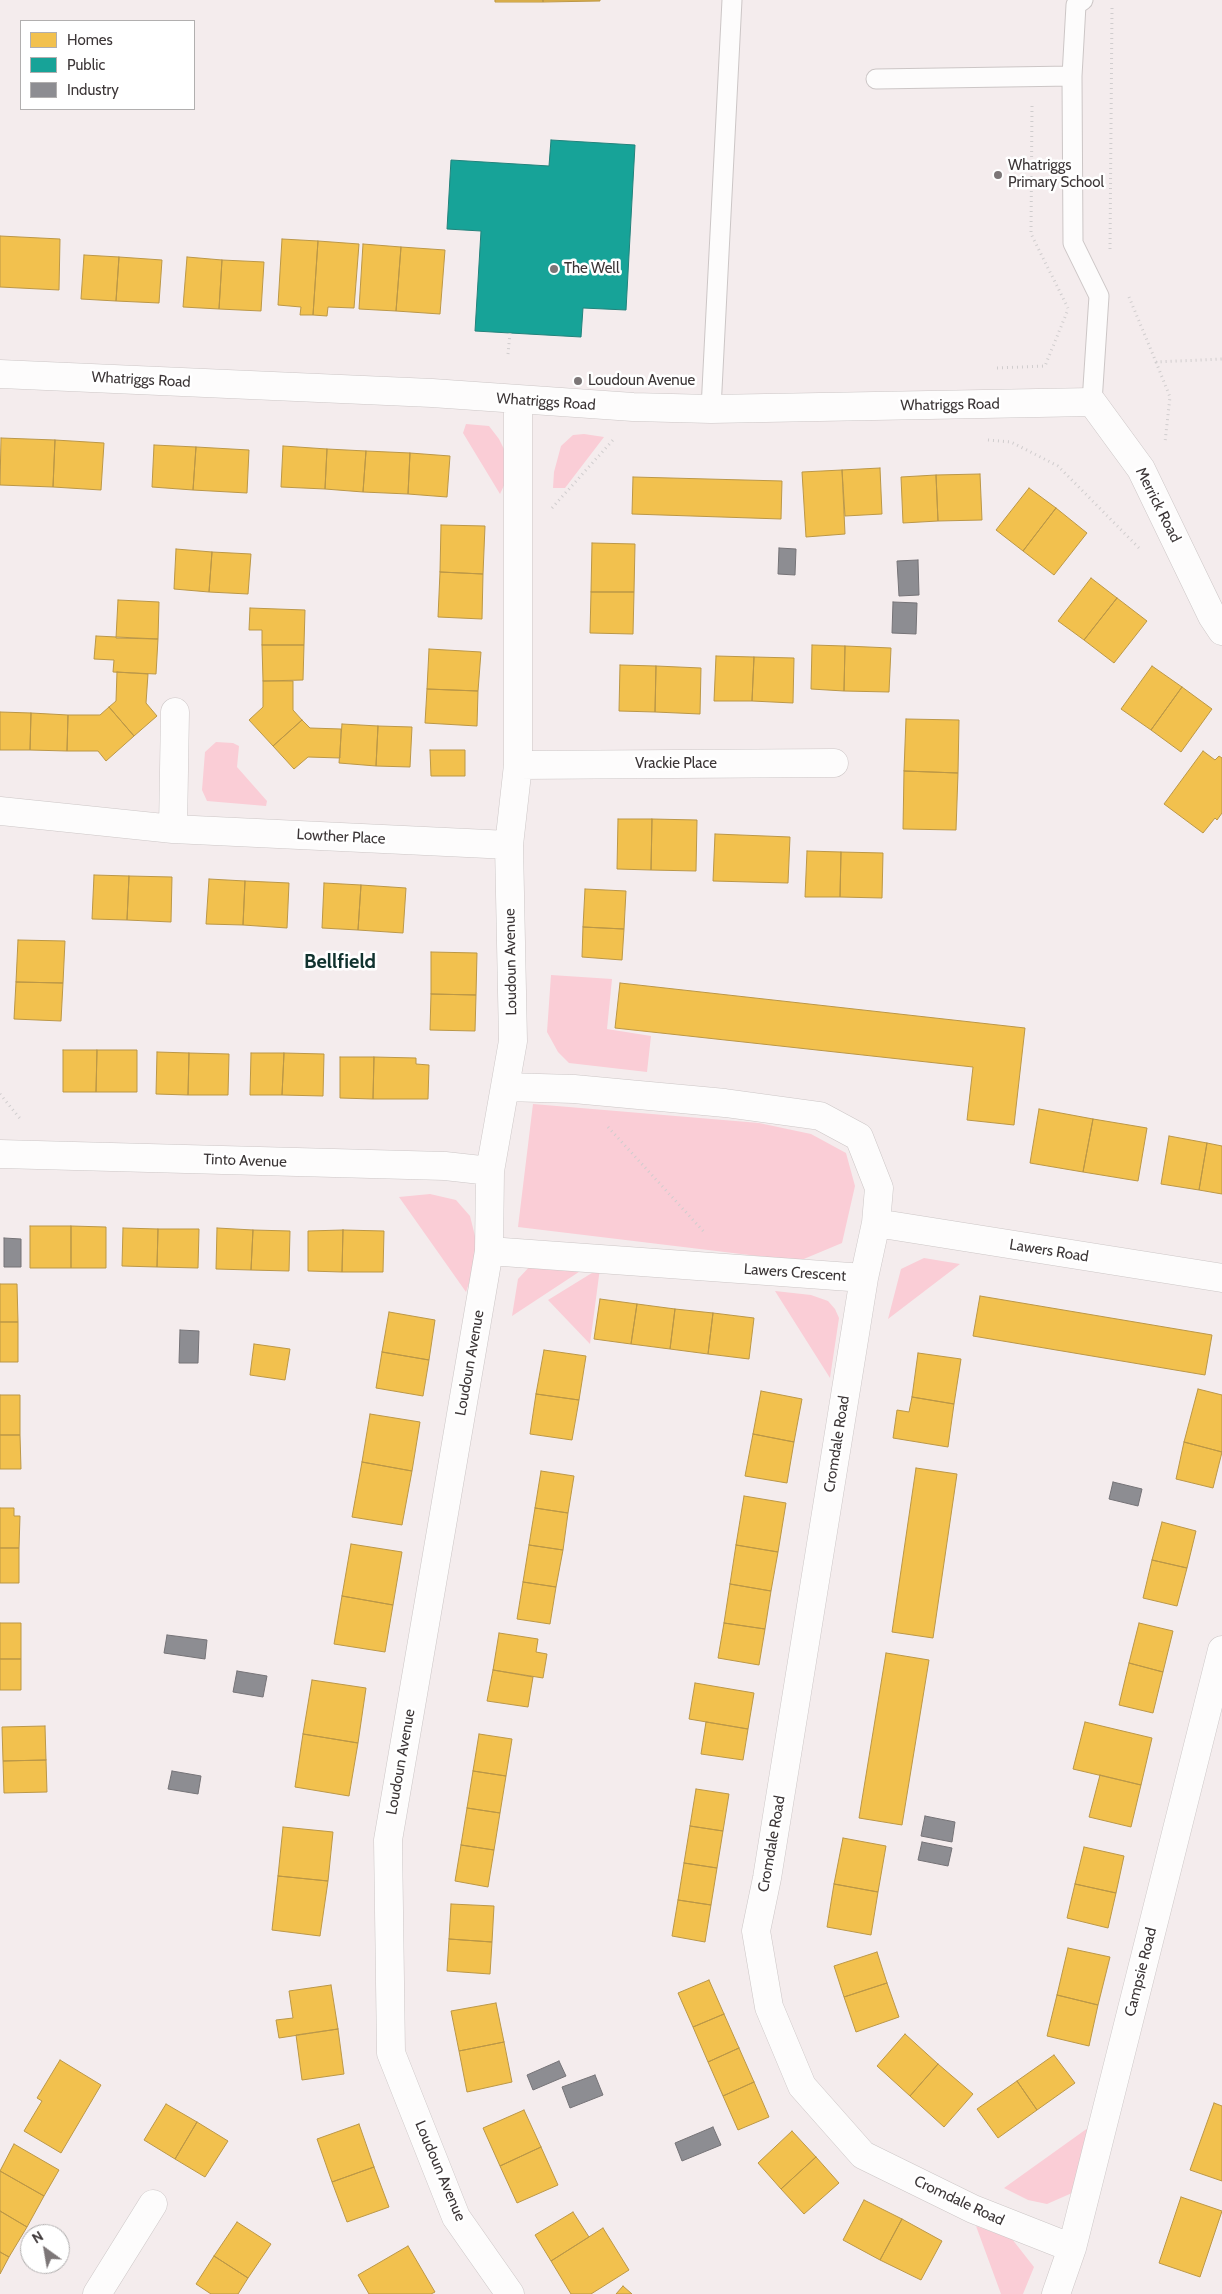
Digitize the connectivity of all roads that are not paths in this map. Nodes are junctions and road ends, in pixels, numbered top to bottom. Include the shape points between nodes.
1 (732, 0) edge
2 (1083, 0) edge
3 (1072, 76) junction
4 (876, 79) dead end
5 (0, 374) edge
6 (518, 400) junction
7 (1092, 402) junction
8 (712, 408) junction
9 (1219, 616) edge
10 (175, 712) dead end
11 (834, 763) dead end
12 (518, 765) junction
13 (0, 811) edge
14 (173, 829) junction
15 (509, 845) junction
16 (505, 1087) junction
17 (0, 1154) edge
18 (490, 1171) junction
19 (876, 1223) junction
20 (490, 1251) junction
21 (864, 1278) junction
22 (1222, 1278) edge
23 (1222, 1650) edge
24 (153, 2204) dead end
25 (1072, 2248) junction
26 (96, 2294) edge
27 (510, 2294) edge
28 (1056, 2294) edge

1 - 8 lane
2 - 3 lane via 1076,5
3 - 4 lane
3 - 7 lane via 1073,243 1099,296
5 - 6 street, Whatriggs Road via 432,393
6 - 8 street, Whatriggs Road
6 - 12 street, Loudoun Avenue
7 - 8 street, Whatriggs Road
7 - 9 street, Merrick Road via 1142,469
10 - 14 street
11 - 12 street, Vrackie Place
12 - 15 street, Loudoun Avenue
13 - 14 street, Lowther Place
14 - 15 street, Lowther Place
15 - 16 street, Loudoun Avenue via 513,1041
16 - 18 street, Loudoun Avenue
16 - 19 street, Lawers Crescent via 574,1089 725,1103 820,1116 859,1137 879,1188
17 - 18 street, Tinto Avenue via 445,1166
18 - 20 street, Loudoun Avenue
19 - 21 street, Lawers Crescent
19 - 22 street, Lawers Road
20 - 21 street, Lawers Crescent
20 - 27 street, Loudoun Avenue via 388,1840 391,2053 456,2217
21 - 25 street, Cromdale Road via 769,1868 756,1931 769,2007 802,2086 863,2155 973,2209
23 - 25 street, Campsie Road
24 - 26 street
25 - 28 street, Campsie Road

